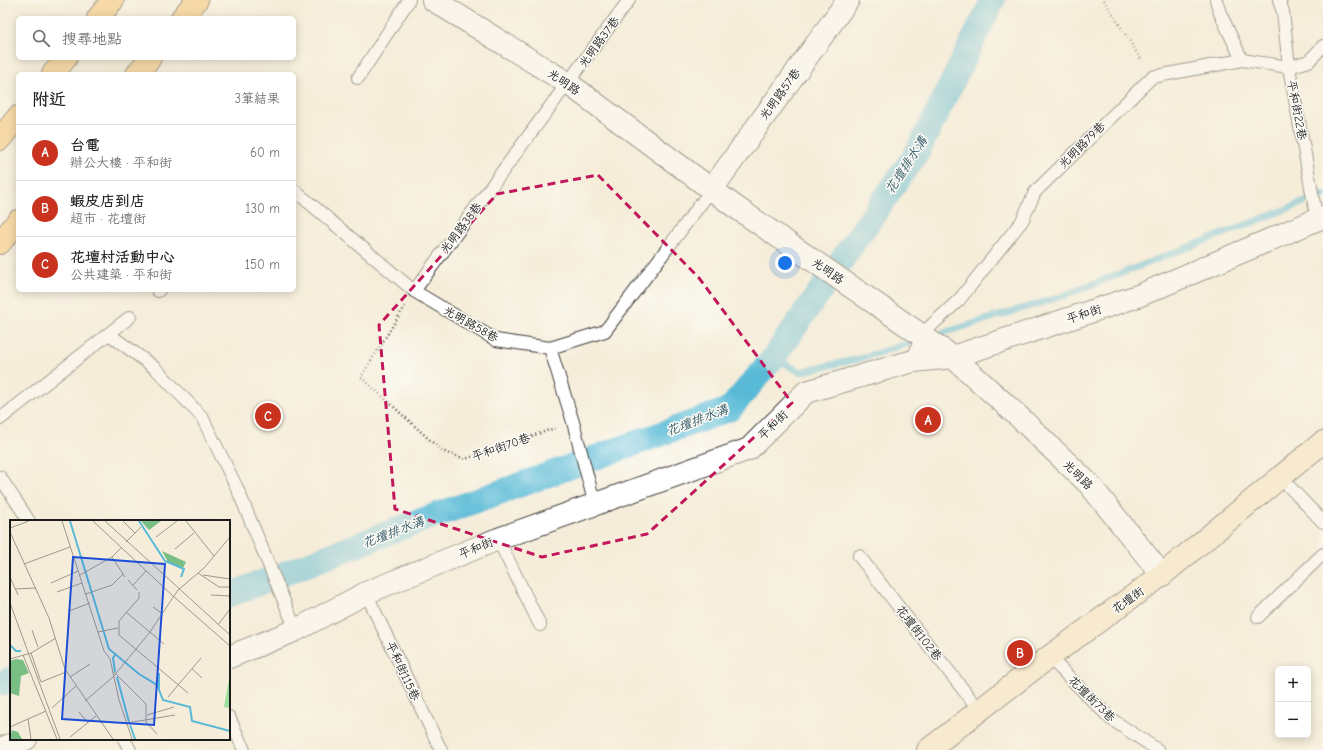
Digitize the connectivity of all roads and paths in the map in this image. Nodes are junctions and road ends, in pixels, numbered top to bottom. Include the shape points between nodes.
1 (113, 0) edge
2 (197, 0) edge
3 (409, 0) edge
4 (433, 0) edge
5 (629, 0) edge
6 (848, 0) edge
7 (1104, 0) edge
8 (1216, 0) edge
9 (1279, 0) edge
10 (100, 16) edge
11 (184, 16) edge
12 (1323, 46) edge
13 (64, 60) edge
14 (148, 60) edge
15 (1242, 60) junction
16 (1289, 67) junction
17 (55, 72) edge
18 (139, 72) edge
19 (1152, 77) junction
20 (358, 78) dead end
21 (569, 84) junction
22 (16, 119) edge
23 (0, 139) edge
24 (712, 189) junction
25 (296, 192) edge
26 (1320, 218) edge
27 (16, 223) edge
28 (0, 243) edge
29 (414, 292) junction
30 (130, 317) dead end
31 (109, 334) junction
32 (921, 335) junction
33 (550, 348) junction
34 (953, 358) junction
35 (914, 361) junction
36 (0, 419) edge
37 (573, 422) junction
38 (1323, 442) edge
39 (0, 477) edge
40 (1280, 477) junction
41 (595, 504) junction
42 (28, 520) edge
43 (1323, 522) edge
44 (498, 539) junction
45 (1323, 554) edge
46 (859, 556) dead end
47 (1162, 575) junction
48 (366, 593) junction
49 (1258, 617) dead end
50 (540, 625) dead end
51 (296, 630) junction
52 (230, 657) edge
53 (1049, 657) junction
54 (979, 710) junction
55 (230, 719) edge
56 (24, 740) edge
57 (125, 740) edge
58 (934, 748) edge
59 (0, 750) edge
60 (130, 750) edge
61 (244, 750) edge
62 (440, 750) edge
63 (1158, 750) edge

1 - 10 main road
2 - 11 main road
3 - 20 lane
4 - 21 street, 光明路
5 - 21 lane, 光明路37巷
6 - 24 street, 光明路57巷
7 - 19 path
8 - 15 lane
9 - 16 lane, 平和街22巷 via 1283,12
12 - 16 lane via 1309,62
13 - 17 main road
14 - 18 main road
15 - 16 lane
15 - 19 lane
16 - 26 lane, 平和街22巷
19 - 32 lane, 光明路79巷 via 1035,192 1022,221 960,300
21 - 24 street, 光明路
21 - 29 lane, 光明路38巷
22 - 23 main road
24 - 32 street, 光明路
24 - 33 lane, 光明路58巷 via 605,331
25 - 29 lane, 光明路58巷
26 - 34 street, 平和街 via 1138,296
27 - 28 main road
29 - 33 lane, 光明路58巷 via 496,340
29 - 37 path, 平和街70巷 via 361,377 442,451 465,459
30 - 31 lane
31 - 36 lane
31 - 51 lane via 155,368 202,417 238,488
32 - 34 street, 光明路
32 - 35 lane
33 - 37 lane
34 - 35 street, 平和街
34 - 47 street, 光明路 via 1089,484
35 - 41 street, 平和街 via 806,392 748,449
37 - 41 lane
38 - 40 street, 花壇街
39 - 42 lane
40 - 43 lane
40 - 47 street, 花壇街
41 - 44 street, 平和街
44 - 48 street, 平和街
44 - 50 lane
45 - 49 lane
46 - 54 lane, 花壇街102巷
47 - 53 street, 花壇街
48 - 51 street, 平和街
48 - 62 lane, 平和街115巷
51 - 52 street, 平和街
53 - 54 street, 花壇街
53 - 63 lane, 花壇街73巷 via 1111,719
54 - 58 street, 花壇街
55 - 61 lane
56 - 59 street
57 - 60 lane

